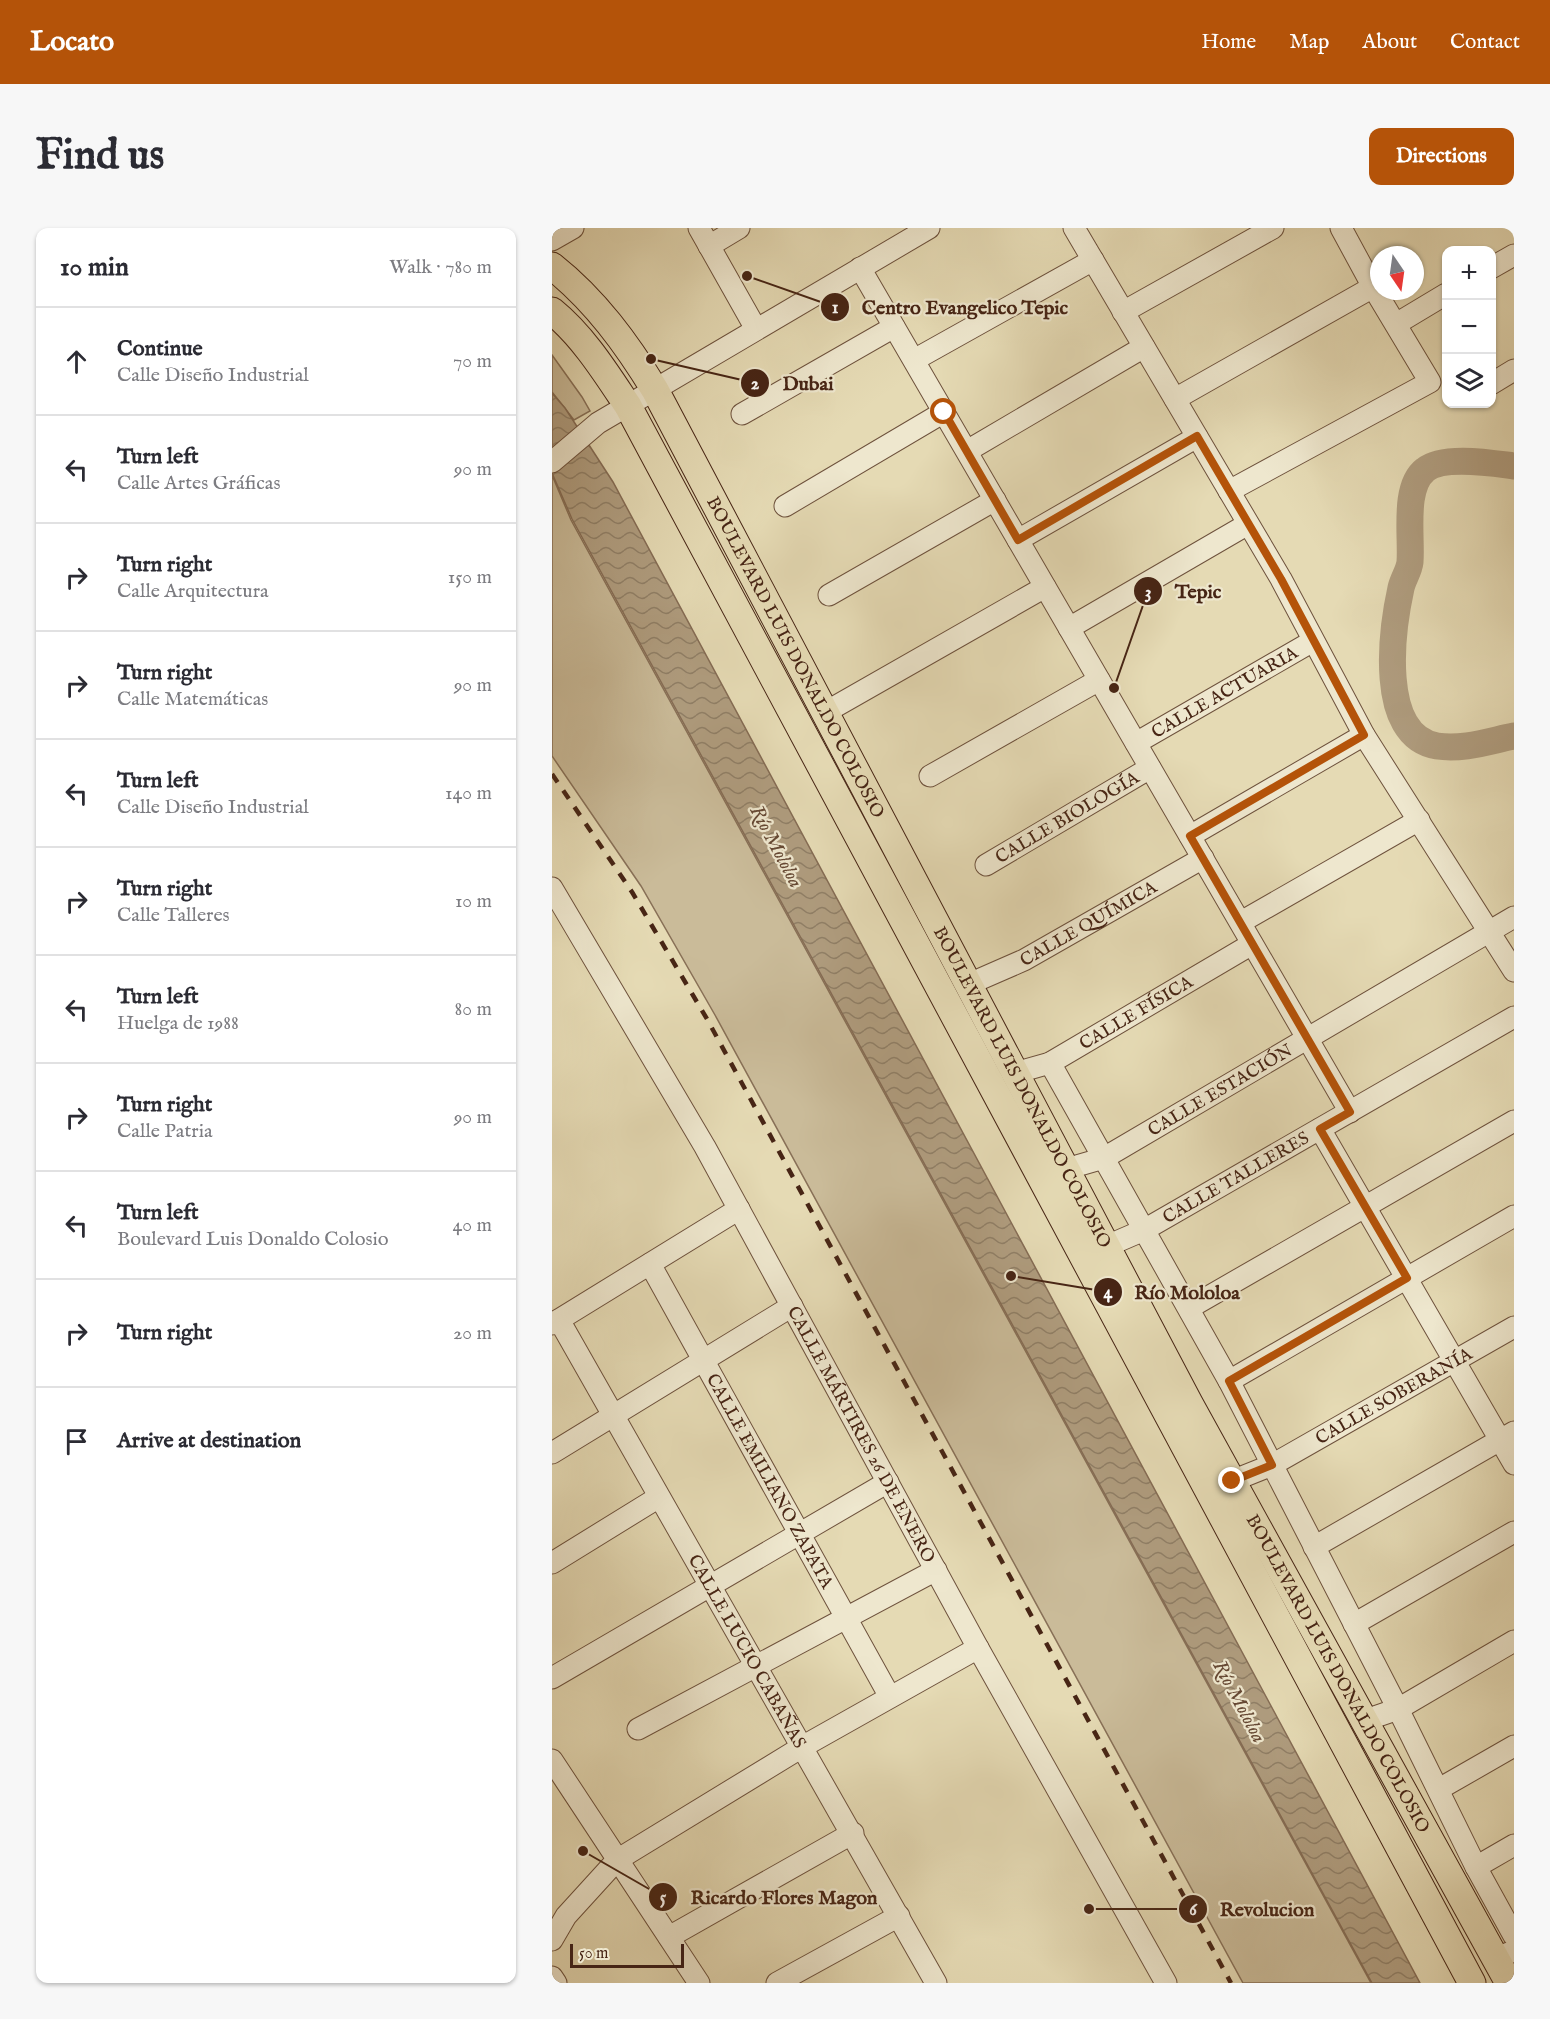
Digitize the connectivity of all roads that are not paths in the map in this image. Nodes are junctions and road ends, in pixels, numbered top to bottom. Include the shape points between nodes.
1 (573, 228) edge
2 (699, 228) edge
3 (739, 228) edge
4 (929, 228) edge
5 (1074, 228) edge
6 (1273, 228) edge
7 (1345, 229) edge
8 (552, 240) edge
9 (709, 246) junction
10 (1514, 255) edge
11 (1093, 261) junction
12 (1496, 265) edge
13 (552, 266) edge
14 (860, 268) junction
15 (1370, 281) edge
16 (1370, 289) edge
17 (1442, 296) edge
18 (1381, 300) edge
19 (552, 311) edge
20 (1123, 312) junction
21 (1396, 324) junction
22 (894, 327) junction
23 (756, 329) junction
24 (1144, 347) junction
25 (914, 360) junction
26 (1514, 370) edge
27 (1496, 381) edge
28 (1438, 387) edge
29 (655, 390) junction
30 (1175, 399) junction
31 (628, 406) junction
32 (944, 412) junction
33 (742, 414) dead end
34 (1197, 436) junction
35 (967, 451) junction
36 (557, 458) edge
37 (1229, 491) junction
38 (995, 500) junction
39 (785, 506) dead end
40 (1248, 524) junction
41 (1018, 540) junction
42 (1045, 587) junction
43 (829, 595) dead end
44 (1069, 628) junction
45 (1314, 641) junction
46 (1099, 680) junction
47 (824, 713) junction
48 (1364, 735) junction
49 (1136, 743) junction
50 (1150, 768) junction
51 (930, 776) dead end
52 (1419, 820) junction
53 (1190, 836) junction
54 (1203, 858) junction
55 (986, 865) dead end
56 (552, 888) edge
57 (1514, 917) edge
58 (1240, 922) junction
59 (1491, 931) junction
60 (1252, 944) junction
61 (1514, 972) edge
62 (969, 984) junction
63 (1514, 1017) edge
64 (1307, 1039) junction
65 (1050, 1063) junction
66 (1015, 1073) junction
67 (1350, 1112) junction
68 (1514, 1121) edge
69 (1320, 1129) junction
70 (1104, 1158) junction
71 (1066, 1169) junction
72 (1365, 1206) junction
73 (739, 1209) junction
74 (1514, 1216) edge
75 (1144, 1230) junction
76 (1107, 1246) junction
77 (650, 1264) junction
78 (1407, 1278) junction
79 (792, 1306) junction
80 (1189, 1308) junction
81 (555, 1322) edge
82 (1514, 1327) edge
83 (703, 1360) junction
84 (1454, 1361) junction
85 (1159, 1373) junction
86 (1229, 1381) junction
87 (613, 1415) junction
88 (1507, 1436) edge
89 (552, 1453) edge
90 (1514, 1464) edge
91 (1272, 1465) junction
92 (1232, 1481) junction
93 (888, 1482) junction
94 (659, 1497) junction
95 (1514, 1533) edge
96 (800, 1534) junction
97 (1314, 1547) junction
98 (552, 1563) edge
99 (936, 1570) junction
100 (710, 1586) junction
101 (846, 1618) junction
102 (1354, 1624) junction
103 (1514, 1641) edge
104 (978, 1648) junction
105 (756, 1666) junction
106 (552, 1678) edge
107 (890, 1697) junction
108 (1398, 1708) junction
109 (1364, 1721) junction
110 (638, 1729) dead end
111 (1514, 1746) edge
112 (802, 1747) junction
113 (552, 1760) edge
114 (1438, 1789) junction
115 (853, 1833) junction
116 (1514, 1845) edge
117 (617, 1860) junction
118 (1476, 1867) junction
119 (899, 1916) junction
120 (1514, 1936) edge
121 (669, 1937) junction
122 (552, 1940) edge
123 (1505, 1955) edge
124 (552, 1977) edge
125 (556, 1983) edge
126 (699, 1983) edge
127 (777, 1983) edge
128 (936, 1983) edge
129 (1166, 1983) edge
130 (1472, 1983) edge
131 (1509, 1983) edge

1 - 8 street
2 - 9 street
3 - 9 street
4 - 14 street
5 - 11 street
6 - 20 street
7 - 15 street
9 - 23 street
10 - 12 street
11 - 20 street
11 - 25 street
13 - 29 main road, BOULEVARD LUIS DONALDO COLOSIO via 591,302 634,355
14 - 22 street
14 - 23 street
16 - 30 street
17 - 21 street
18 - 21 street
19 - 31 main road, BOULEVARD LUIS DONALDO COLOSIO via 565,321
20 - 24 street
21 - 28 street
22 - 25 street
22 - 33 street
23 - 29 street
24 - 30 street
24 - 35 street
25 - 32 street
26 - 27 street
28 - 37 street
29 - 31 street
29 - 47 main road, BOULEVARD LUIS DONALDO COLOSIO
30 - 34 street
31 - 36 street via 601,421
31 - 85 main road, BOULEVARD LUIS DONALDO COLOSIO
32 - 35 street
32 - 39 street
34 - 37 street
34 - 41 street
35 - 38 street
37 - 40 street
38 - 41 street
38 - 43 street
40 - 44 street
40 - 45 street
41 - 42 street
42 - 44 street
42 - 47 street
44 - 46 street
45 - 48 street
45 - 49 street, CALLE ACTUARIA
46 - 49 street
46 - 51 street
47 - 62 main road, BOULEVARD LUIS DONALDO COLOSIO
48 - 52 street
48 - 53 street
49 - 50 street
50 - 53 street
50 - 55 street, CALLE BIOLOGÍA
52 - 58 street
52 - 59 street
53 - 54 street
54 - 58 street
54 - 62 street, CALLE QUÍMICA via 1024,960
56 - 73 street, CALLE MÁRTIRES 26 DE ENERO
57 - 59 street, CALLE ESTACIÓN
58 - 60 street
59 - 61 street
59 - 64 street, CALLE ESTACIÓN
60 - 64 street
60 - 65 street, CALLE FÍSICA
62 - 66 main road, BOULEVARD LUIS DONALDO COLOSIO
63 - 67 street, CALLE TALLERES
64 - 67 street
64 - 70 street, CALLE ESTACIÓN
65 - 66 street, CALLE FÍSICA
65 - 70 street, BOULEVARD LUIS DONALDO COLOSIO
66 - 71 main road, BOULEVARD LUIS DONALDO COLOSIO
67 - 69 street, CALLE TALLERES
68 - 72 street
69 - 72 street
69 - 75 street, CALLE TALLERES
70 - 71 street, CALLE ESTACIÓN
70 - 75 street, BOULEVARD LUIS DONALDO COLOSIO
71 - 76 main road, BOULEVARD LUIS DONALDO COLOSIO
72 - 78 street
72 - 80 street
73 - 77 street
73 - 79 street, CALLE MÁRTIRES 26 DE ENERO
74 - 78 street
75 - 76 street, CALLE TALLERES
75 - 80 street, BOULEVARD LUIS DONALDO COLOSIO
76 - 85 main road, BOULEVARD LUIS DONALDO COLOSIO
77 - 81 street
77 - 83 street, CALLE EMILIANO ZAPATA
78 - 84 street
78 - 86 street
79 - 83 street
79 - 93 street, CALLE MÁRTIRES 26 DE ENERO
80 - 86 street, BOULEVARD LUIS DONALDO COLOSIO
81 - 87 street, CALLE LUCIO CABAÑAS
82 - 84 street, CALLE SOBERANÍA
83 - 87 street
83 - 96 street, CALLE EMILIANO ZAPATA
84 - 88 street
84 - 91 street, CALLE SOBERANÍA
85 - 92 main road, BOULEVARD LUIS DONALDO COLOSIO
85 - 130 main road, BOULEVARD LUIS DONALDO COLOSIO
86 - 91 street, BOULEVARD LUIS DONALDO COLOSIO
87 - 89 street
87 - 94 street, CALLE LUCIO CABAÑAS
88 - 90 street
88 - 97 street
91 - 92 street, CALLE SOBERANÍA
91 - 97 street, BOULEVARD LUIS DONALDO COLOSIO
92 - 109 main road, BOULEVARD LUIS DONALDO COLOSIO
93 - 96 street
93 - 99 street, CALLE MÁRTIRES 26 DE ENERO
94 - 98 street
94 - 100 street, CALLE LUCIO CABAÑAS
95 - 102 street
96 - 100 street
96 - 101 street, CALLE EMILIANO ZAPATA
97 - 102 street, BOULEVARD LUIS DONALDO COLOSIO
99 - 101 street
99 - 104 street, CALLE MÁRTIRES 26 DE ENERO
100 - 105 street, CALLE LUCIO CABAÑAS
100 - 106 street
101 - 105 street
101 - 107 street, CALLE EMILIANO ZAPATA
102 - 108 street, BOULEVARD LUIS DONALDO COLOSIO
103 - 108 street
104 - 107 street
104 - 129 street, CALLE MÁRTIRES 26 DE ENERO
105 - 110 street
105 - 112 street, CALLE LUCIO CABAÑAS
107 - 112 street
108 - 109 street
108 - 114 street, BOULEVARD LUIS DONALDO COLOSIO
109 - 123 main road, BOULEVARD LUIS DONALDO COLOSIO
111 - 114 street
112 - 115 street, CALLE LUCIO CABAÑAS
112 - 117 street
113 - 117 street
114 - 118 street, BOULEVARD LUIS DONALDO COLOSIO
115 - 119 street, CALLE LUCIO CABAÑAS
115 - 121 street
116 - 118 street
117 - 121 street
117 - 122 street via 566,1916
118 - 120 street, BOULEVARD LUIS DONALDO COLOSIO
119 - 127 street
119 - 128 street, CALLE LUCIO CABAÑAS
121 - 126 street
123 - 131 main road, BOULEVARD LUIS DONALDO COLOSIO
124 - 125 street

